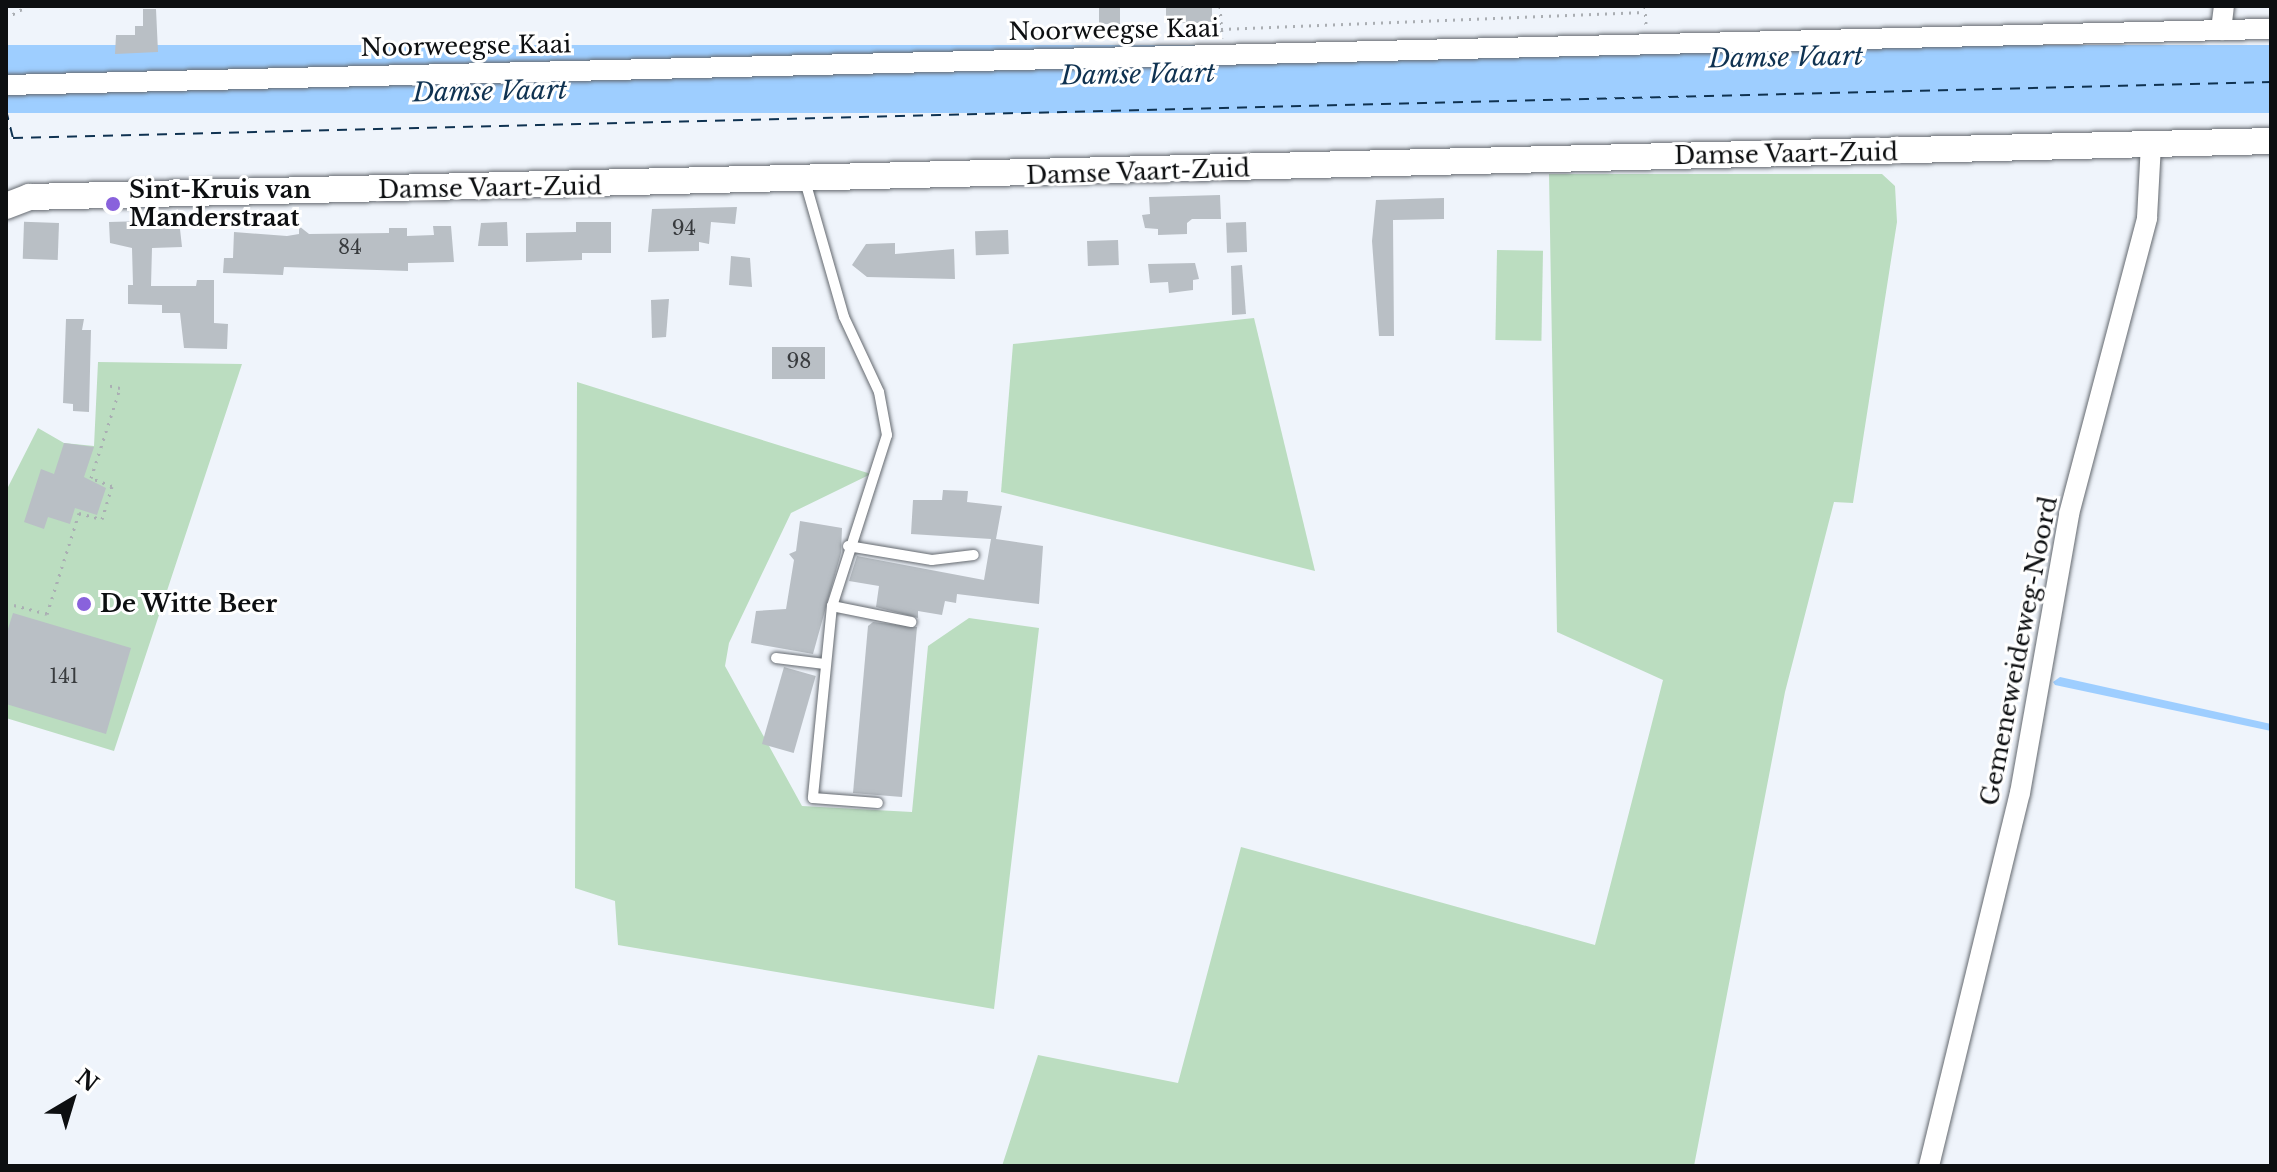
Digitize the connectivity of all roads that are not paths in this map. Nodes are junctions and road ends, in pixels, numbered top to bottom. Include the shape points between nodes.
1 (2224, 6) edge
2 (2271, 29) edge
3 (2221, 30) junction
4 (6, 85) edge
5 (2271, 141) edge
6 (2151, 144) junction
7 (805, 181) junction
8 (6, 206) edge
9 (848, 546) junction
10 (974, 555) dead end
11 (832, 606) junction
12 (911, 622) dead end
13 (776, 658) dead end
14 (825, 664) junction
15 (878, 803) dead end
16 (1929, 1166) edge

1 - 3 street
2 - 3 street, Noorweegse Kaai
3 - 4 street, Noorweegse Kaai
5 - 6 street, Damse Vaart-Zuid
6 - 7 street, Damse Vaart-Zuid
6 - 16 street, Gemeneweideweg-Noord via 2147,218 2069,514 2020,793
7 - 8 street, Damse Vaart-Zuid via 29,197
7 - 9 lane via 844,317 885,413 882,457
9 - 10 lane via 932,560
9 - 11 lane
11 - 12 lane
11 - 14 lane
13 - 14 lane
14 - 15 lane via 813,798

